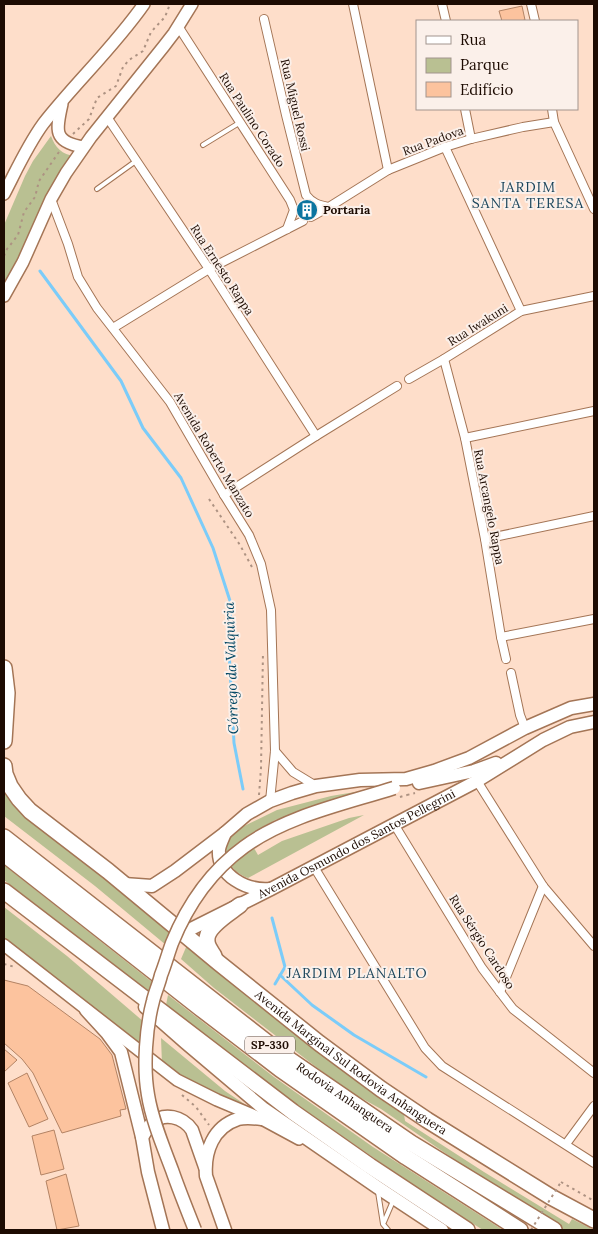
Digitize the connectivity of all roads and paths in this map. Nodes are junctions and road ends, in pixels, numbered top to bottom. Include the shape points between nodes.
1 (144, 4) edge
2 (170, 4) edge
3 (192, 4) edge
4 (353, 4) edge
5 (442, 4) edge
6 (531, 4) edge
7 (264, 19) dead end
8 (446, 20) edge
9 (535, 20) edge
10 (178, 26) junction
11 (63, 100) junction
12 (465, 110) edge
13 (552, 110) edge
14 (107, 117) junction
15 (240, 122) junction
16 (554, 122) junction
17 (471, 139) junction
18 (66, 142) junction
19 (203, 145) dead end
20 (83, 147) junction
21 (445, 147) junction
22 (136, 161) junction
23 (388, 170) junction
24 (97, 189) dead end
25 (4, 194) edge
26 (51, 199) junction
27 (329, 206) junction
28 (594, 209) edge
29 (287, 229) junction
30 (4, 256) edge
31 (209, 269) junction
32 (4, 296) edge
33 (594, 296) edge
34 (520, 311) junction
35 (113, 328) junction
36 (444, 359) junction
37 (409, 379) dead end
38 (397, 386) dead end
39 (594, 411) edge
40 (316, 436) junction
41 (465, 438) junction
42 (224, 495) junction
43 (209, 499) dead end
44 (594, 516) edge
45 (485, 539) junction
46 (255, 572) dead end
47 (594, 619) edge
48 (501, 637) junction
49 (263, 644) dead end
50 (506, 659) dead end
51 (4, 668) edge
52 (510, 673) dead end
53 (594, 704) edge
54 (594, 722) edge
55 (525, 728) junction
56 (4, 741) edge
57 (275, 751) junction
58 (526, 751) junction
59 (4, 766) edge
60 (434, 771) junction
61 (477, 781) junction
62 (316, 786) junction
63 (397, 793) junction
64 (407, 795) dead end
65 (270, 801) junction
66 (258, 808) junction
67 (394, 824) junction
68 (225, 833) junction
69 (4, 837) edge
70 (4, 854) edge
71 (314, 867) junction
72 (124, 884) junction
73 (543, 886) junction
74 (271, 889) junction
75 (4, 893) edge
76 (240, 905) junction
77 (183, 933) junction
78 (4, 945) edge
79 (594, 946) edge
80 (219, 963) junction
81 (98, 964) junction
82 (500, 992) junction
83 (86, 1010) junction
84 (594, 1073) edge
85 (594, 1106) edge
86 (262, 1118) junction
87 (142, 1137) junction
88 (566, 1144) junction
89 (594, 1163) edge
90 (343, 1164) junction
91 (205, 1167) junction
92 (377, 1187) junction
93 (394, 1198) junction
94 (594, 1201) edge
95 (594, 1220) edge
96 (383, 1224) junction
97 (163, 1230) edge
98 (195, 1230) edge
99 (225, 1230) edge
100 (388, 1230) edge
101 (442, 1230) edge
102 (467, 1230) edge
103 (520, 1230) edge
104 (531, 1230) edge
105 (554, 1230) edge

1 - 11 street
2 - 18 path via 165,17 151,32 143,51 123,67 116,86 98,98 89,119
3 - 10 street
4 - 23 street
5 - 8 street
6 - 9 street
7 - 27 street, Rua Miguel Rossi via 306,195 310,204
10 - 14 street
10 - 15 street, Rua Paulino Corado
11 - 18 street via 58,129
11 - 25 street via 29,146
12 - 17 street
13 - 16 street
14 - 20 street
14 - 22 street, Rua Ernesto Rappa
15 - 19 lane
15 - 29 street, Rua Paulino Corado via 297,209
16 - 17 street, Rua Padova
16 - 28 street
17 - 21 street, Rua Padova
18 - 20 street
18 - 30 path via 39,181 35,197 24,212 18,235
20 - 26 street
21 - 23 street, Rua Padova
21 - 34 street
22 - 24 lane
22 - 31 street, Rua Ernesto Rappa
23 - 27 street, Rua Padova
26 - 32 street
26 - 35 street, Avenida Roberto Manzato via 78,276
27 - 29 street, Rua Padova
29 - 31 street, Rua Padova
31 - 35 street, Rua Padova
31 - 40 street, Rua Ernesto Rappa
33 - 34 street, Rua Iwakuni
34 - 36 street, Rua Iwakuni
35 - 42 street, Avenida Roberto Manzato via 170,402
36 - 37 street, Rua Iwakuni
36 - 41 street, Rua Arcangelo Rappa
38 - 40 street
39 - 41 street
40 - 42 street
41 - 45 street, Rua Arcangelo Rappa
42 - 57 street, Avenida Roberto Manzato via 249,535 271,610
43 - 46 path
44 - 45 street
45 - 48 street, Rua Arcangelo Rappa
47 - 48 street
48 - 50 street, Rua Arcangelo Rappa
49 - 66 path
51 - 56 highway via 7,694
52 - 55 street
53 - 55 main road via 571,708
54 - 58 main road, Avenida Osmundo dos Santos Pellegrini via 570,727
55 - 60 main road via 469,758
57 - 62 street via 293,772
57 - 65 street, Avenida Roberto Manzato
58 - 61 main road, Avenida Osmundo dos Santos Pellegrini
58 - 63 main road, Avenida Osmundo dos Santos Pellegrini via 474,771
59 - 72 highway, Avenida Marginal Sul Rodovia Anhanguera via 10,786 30,811
60 - 62 main road via 406,779 360,780
60 - 63 main road
61 - 67 main road, Avenida Osmundo dos Santos Pellegrini
61 - 73 street
62 - 65 main road
63 - 64 path, bridge
63 - 98 main road, bridge via 320,811 286,824 244,847 200,892 172,943 153,1001 146,1082 164,1152
65 - 66 main road
66 - 68 main road
67 - 71 main road, Avenida Osmundo dos Santos Pellegrini
67 - 82 street, Rua Sérgio Cardoso
68 - 72 main road via 152,886
68 - 74 main road via 219,848 220,859 228,874 243,885
69 - 105 highway, Rodovia Anhanguera / SP-330 via 287,1058 412,1143
70 - 103 highway, Rodovia Anhanguera / SP-330 via 280,1069 406,1157
71 - 74 main road, Avenida Osmundo dos Santos Pellegrini
71 - 88 street via 425,1048 442,1066
72 - 77 highway, Avenida Marginal Sul Rodovia Anhanguera
73 - 79 street
73 - 82 street
74 - 76 main road, Avenida Osmundo dos Santos Pellegrini
75 - 81 highway
76 - 77 main road, Avenida Osmundo dos Santos Pellegrini
76 - 80 highway via 208,932 210,949
77 - 80 highway, Avenida Marginal Sul Rodovia Anhanguera
78 - 83 street
80 - 95 highway, Avenida Marginal Sul Rodovia Anhanguera via 319,1043 411,1110
81 - 90 main road via 264,1109
81 - 102 highway via 293,1112
82 - 84 street, Rua Sérgio Cardoso via 513,1008
83 - 86 street via 177,1080
83 - 87 main road via 121,1052
85 - 88 street
86 - 90 street
86 - 91 main road via 240,1119 220,1130 208,1148
87 - 91 main road via 160,1118 181,1119 192,1130
87 - 97 main road
88 - 89 street
90 - 92 main road
91 - 99 main road
92 - 93 main road
92 - 96 lane
93 - 96 lane
93 - 101 main road
94 - 104 path, bridge via 561,1182
96 - 100 lane

